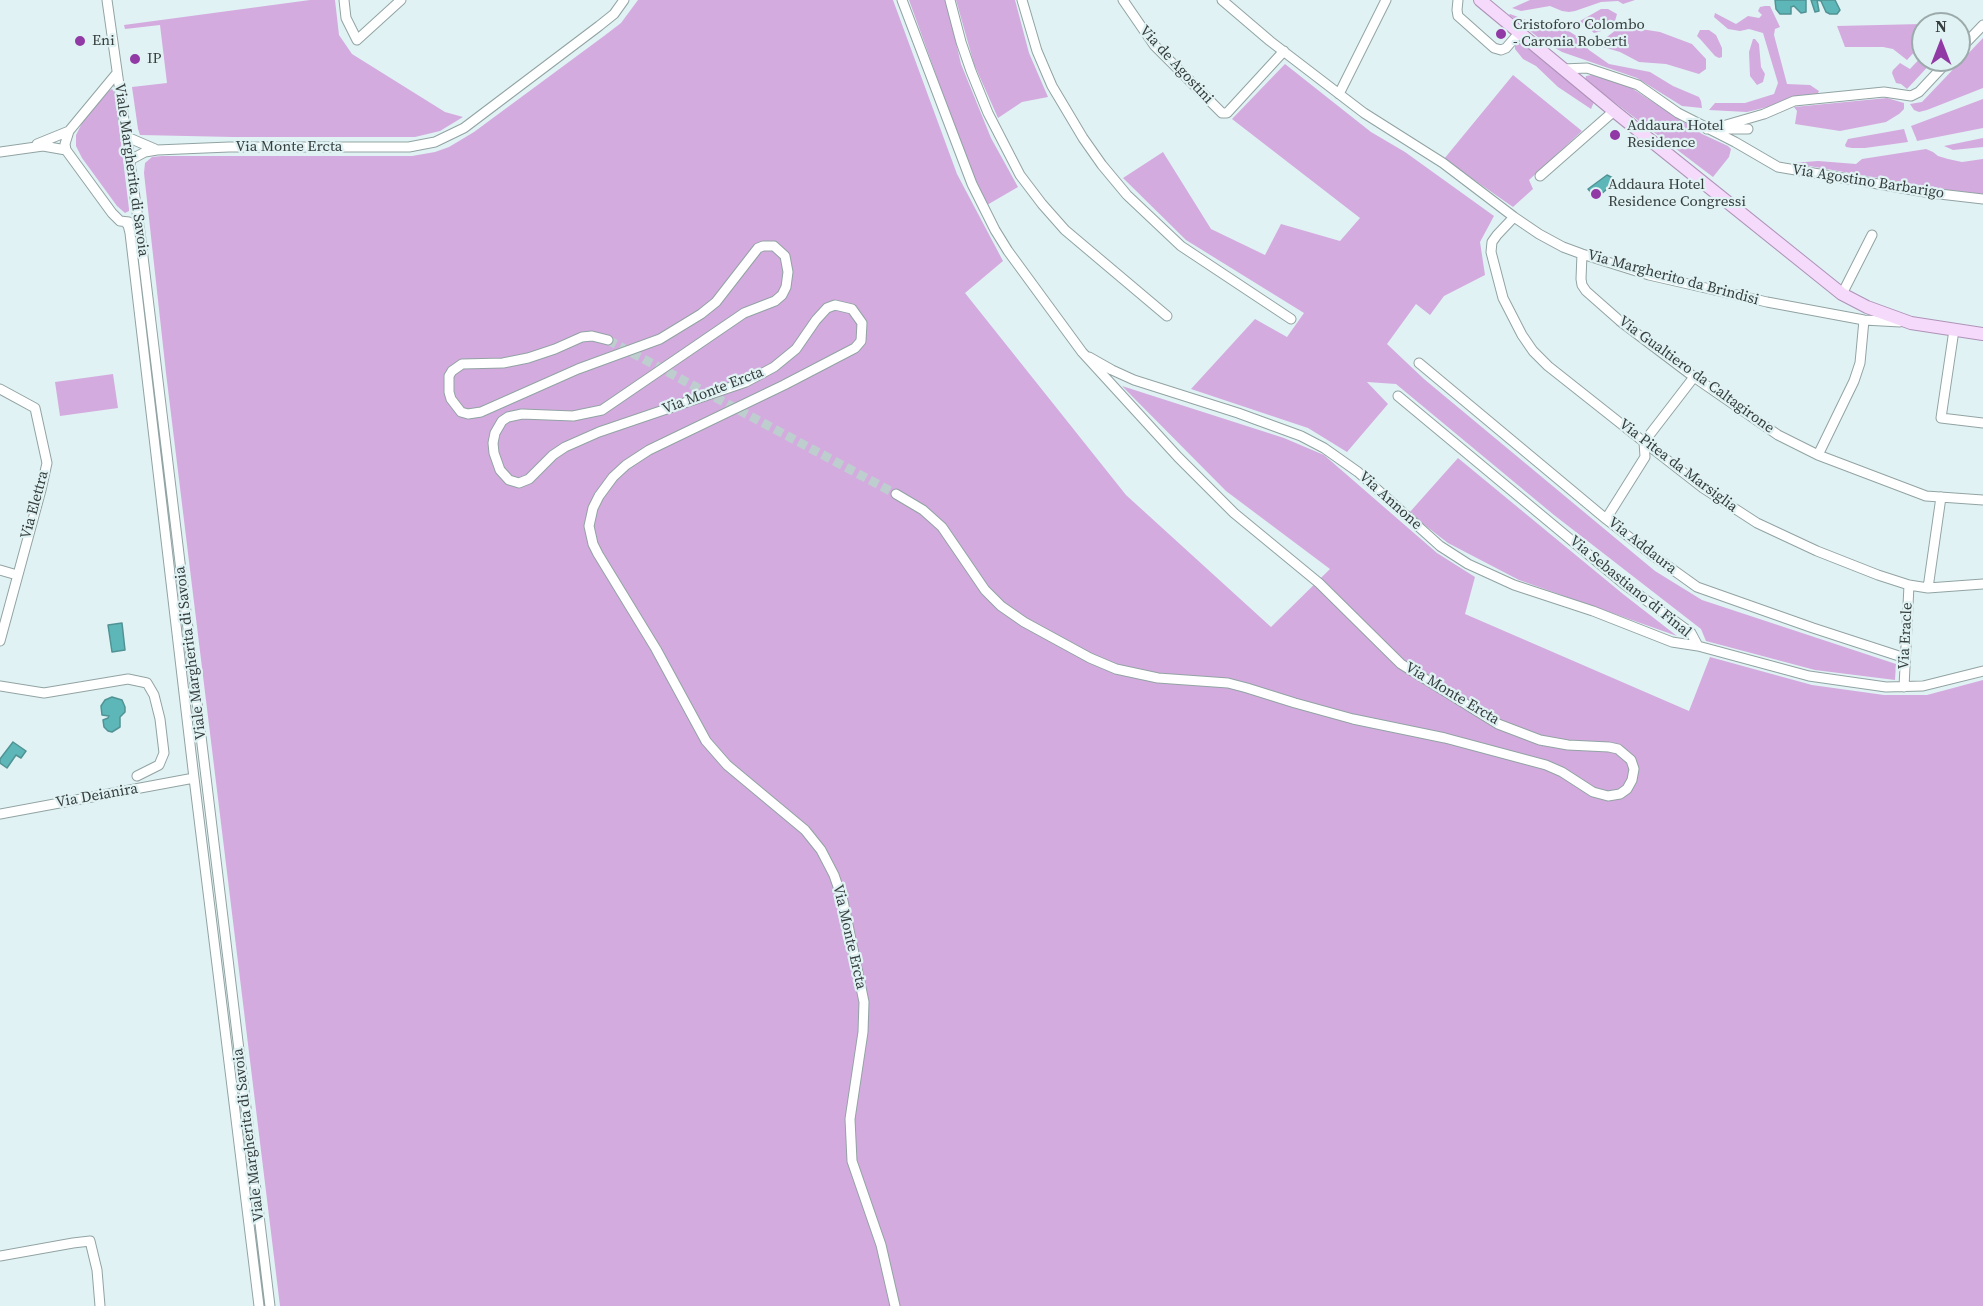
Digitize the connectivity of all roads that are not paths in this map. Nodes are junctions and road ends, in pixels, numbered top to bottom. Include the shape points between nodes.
1 (107, 0) edge
2 (344, 0) edge
3 (401, 0) edge
4 (624, 0) edge
5 (902, 0) edge
6 (950, 0) edge
7 (1023, 0) edge
8 (1123, 0) edge
9 (1222, 0) edge
10 (1386, 0) edge
11 (1458, 0) edge
12 (1480, 0) edge
13 (1983, 25) edge
14 (1519, 33) junction
15 (1971, 38) edge
16 (1284, 51) junction
17 (1563, 69) junction
18 (1938, 72) edge
19 (117, 73) junction
20 (109, 82) junction
21 (120, 85) junction
22 (1339, 94) junction
23 (1614, 111) junction
24 (1707, 129) junction
25 (1748, 129) dead end
26 (69, 131) junction
27 (127, 137) junction
28 (29, 147) junction
29 (66, 150) junction
30 (157, 150) junction
31 (0, 152) edge
32 (130, 160) junction
33 (1540, 176) dead end
34 (1983, 199) edge
35 (136, 214) junction
36 (1514, 217) junction
37 (125, 222) junction
38 (1872, 236) dead end
39 (1582, 255) junction
40 (1842, 294) junction
41 (1167, 316) dead end
42 (1291, 319) dead end
43 (1864, 320) junction
44 (1911, 323) junction
45 (1954, 330) junction
46 (1983, 334) edge
47 (608, 340) tunnel mouth
48 (1082, 352) junction
49 (1419, 363) dead end
50 (1694, 377) junction
51 (0, 389) edge
52 (1398, 396) dead end
53 (1983, 423) edge
54 (1644, 442) junction
55 (1818, 455) junction
56 (896, 494) tunnel mouth
57 (1941, 497) junction
58 (1983, 500) edge
59 (1606, 519) junction
60 (0, 570) edge
61 (17, 575) junction
62 (1983, 584) edge
63 (1909, 585) junction
64 (1928, 588) junction
65 (0, 641) edge
66 (1698, 646) junction
67 (1905, 658) junction
68 (1983, 671) edge
69 (0, 686) edge
70 (1904, 687) junction
71 (137, 776) dead end
72 (194, 778) junction
73 (0, 814) edge
74 (0, 1256) edge
75 (100, 1306) edge
76 (259, 1306) edge
77 (270, 1306) edge
78 (895, 1306) edge

1 - 19 street, Viale Margherita di Savoia
2 - 3 street via 346,18 357,40
4 - 30 street, Via Monte Ercta via 614,14 464,128 435,142 408,147
5 - 48 street, Via Monte Ercta via 984,210 1008,251
6 - 41 street via 980,92 1020,175 1065,230
7 - 42 street via 1037,51 1052,86 1083,138 1127,195 1181,246
8 - 16 street, Via de Agostini via 1154,45 1222,113 1233,107
9 - 16 street, Via Margherito da Brindisi
10 - 22 street
11 - 14 street via 1458,16 1494,48 1506,48
12 - 14 main road
13 - 15 street
14 - 17 main road
16 - 22 street, Via Margherito da Brindisi
17 - 23 main road
17 - 24 street, Via Agostino Barbarigo via 1587,68 1629,81
18 - 24 street via 1911,96 1884,92 1794,101 1764,114
19 - 20 street
19 - 21 street, Viale Margherita di Savoia
20 - 21 street via 114,80
20 - 26 street
21 - 27 street, Viale Margherita di Savoia
22 - 36 street, Via Margherito da Brindisi via 1443,163
23 - 33 street
23 - 40 main road
24 - 25 street
24 - 34 street, Via Agostino Barbarigo via 1786,169
26 - 28 street
26 - 29 street
27 - 30 street
27 - 32 street, Viale Margherita di Savoia
28 - 29 street
28 - 31 street
29 - 37 street via 112,213
30 - 32 street
32 - 35 street, Viale Margherita di Savoia
35 - 37 street via 133,220
35 - 77 street, Viale Margherita di Savoia
36 - 39 street, Via Margherito da Brindisi
36 - 54 street, Via Pitea da Marsiglia via 1492,242 1491,252 1503,298 1522,335 1548,366
37 - 72 street, Viale Margherita di Savoia via 130,233
38 - 40 street
39 - 43 street, Via Margherito da Brindisi via 1702,288
39 - 50 street, Via Gualtiero da Caltagirone via 1581,279 1586,291
40 - 44 main road
43 - 44 street, Via Margherito da Brindisi
43 - 55 street via 1860,363 1854,381
44 - 45 main road
45 - 46 main road
45 - 53 street via 1941,418
47 - 78 street, Via Monte Ercta via 582,337 528,358 462,364 449,376 451,399 461,412 481,412 578,369 652,343 716,302 758,248 774,246 785,256 788,278 782,295 775,301 744,313 602,410 573,416 522,414 502,421 493,443 500,470 509,480 519,483 529,479 553,454 599,432 774,368 796,349 826,308 835,305 852,309 862,323 861,340 855,348 626,465 596,502 589,526 598,554 706,741 727,765 805,830 834,875 864,1002 850,1119 852,1161 881,1245
48 - 56 street, Via Monte Ercta via 1212,492 1319,583 1401,664 1509,728 1540,740 1618,749 1631,760 1634,769 1627,789 1608,796 1593,792 1546,765 1353,719 1228,683 1158,678 1116,669 1001,606 985,590 935,519
48 - 66 street, Via Annone via 1134,380 1238,413 1324,448 1358,472 1440,546 1468,564 1514,585 1672,642
49 - 59 street, Via Addaura
50 - 54 street
50 - 55 street, Via Gualtiero da Caltagirone via 1778,435
51 - 61 street, Via Elettra via 35,408 46,463
52 - 66 street, Via Sebastiano di Final via 1624,584 1691,633
54 - 59 street via 1645,457
54 - 63 street, Via Pitea da Marsiglia via 1703,488 1757,523 1817,551
55 - 57 street, Via Gualtiero da Caltagirone via 1926,496
57 - 58 street, Via Gualtiero da Caltagirone
57 - 64 street, Via Eracle
59 - 67 street, Via Addaura via 1697,587
60 - 61 street
61 - 65 street, Via Elettra
62 - 64 street, Via Pitea da Marsiglia
63 - 64 street, Via Pitea da Marsiglia
63 - 67 street, Via Eracle
66 - 70 street, Via Sebastiano di Final via 1809,676
67 - 70 street, Via Eracle
68 - 70 street, Via Sebastiano di Final via 1923,687
69 - 71 street via 44,693 129,680 147,683 160,719 164,753 159,765
72 - 73 street, Via Deianira
72 - 76 street, Viale Margherita di Savoia
74 - 75 street via 90,1241

